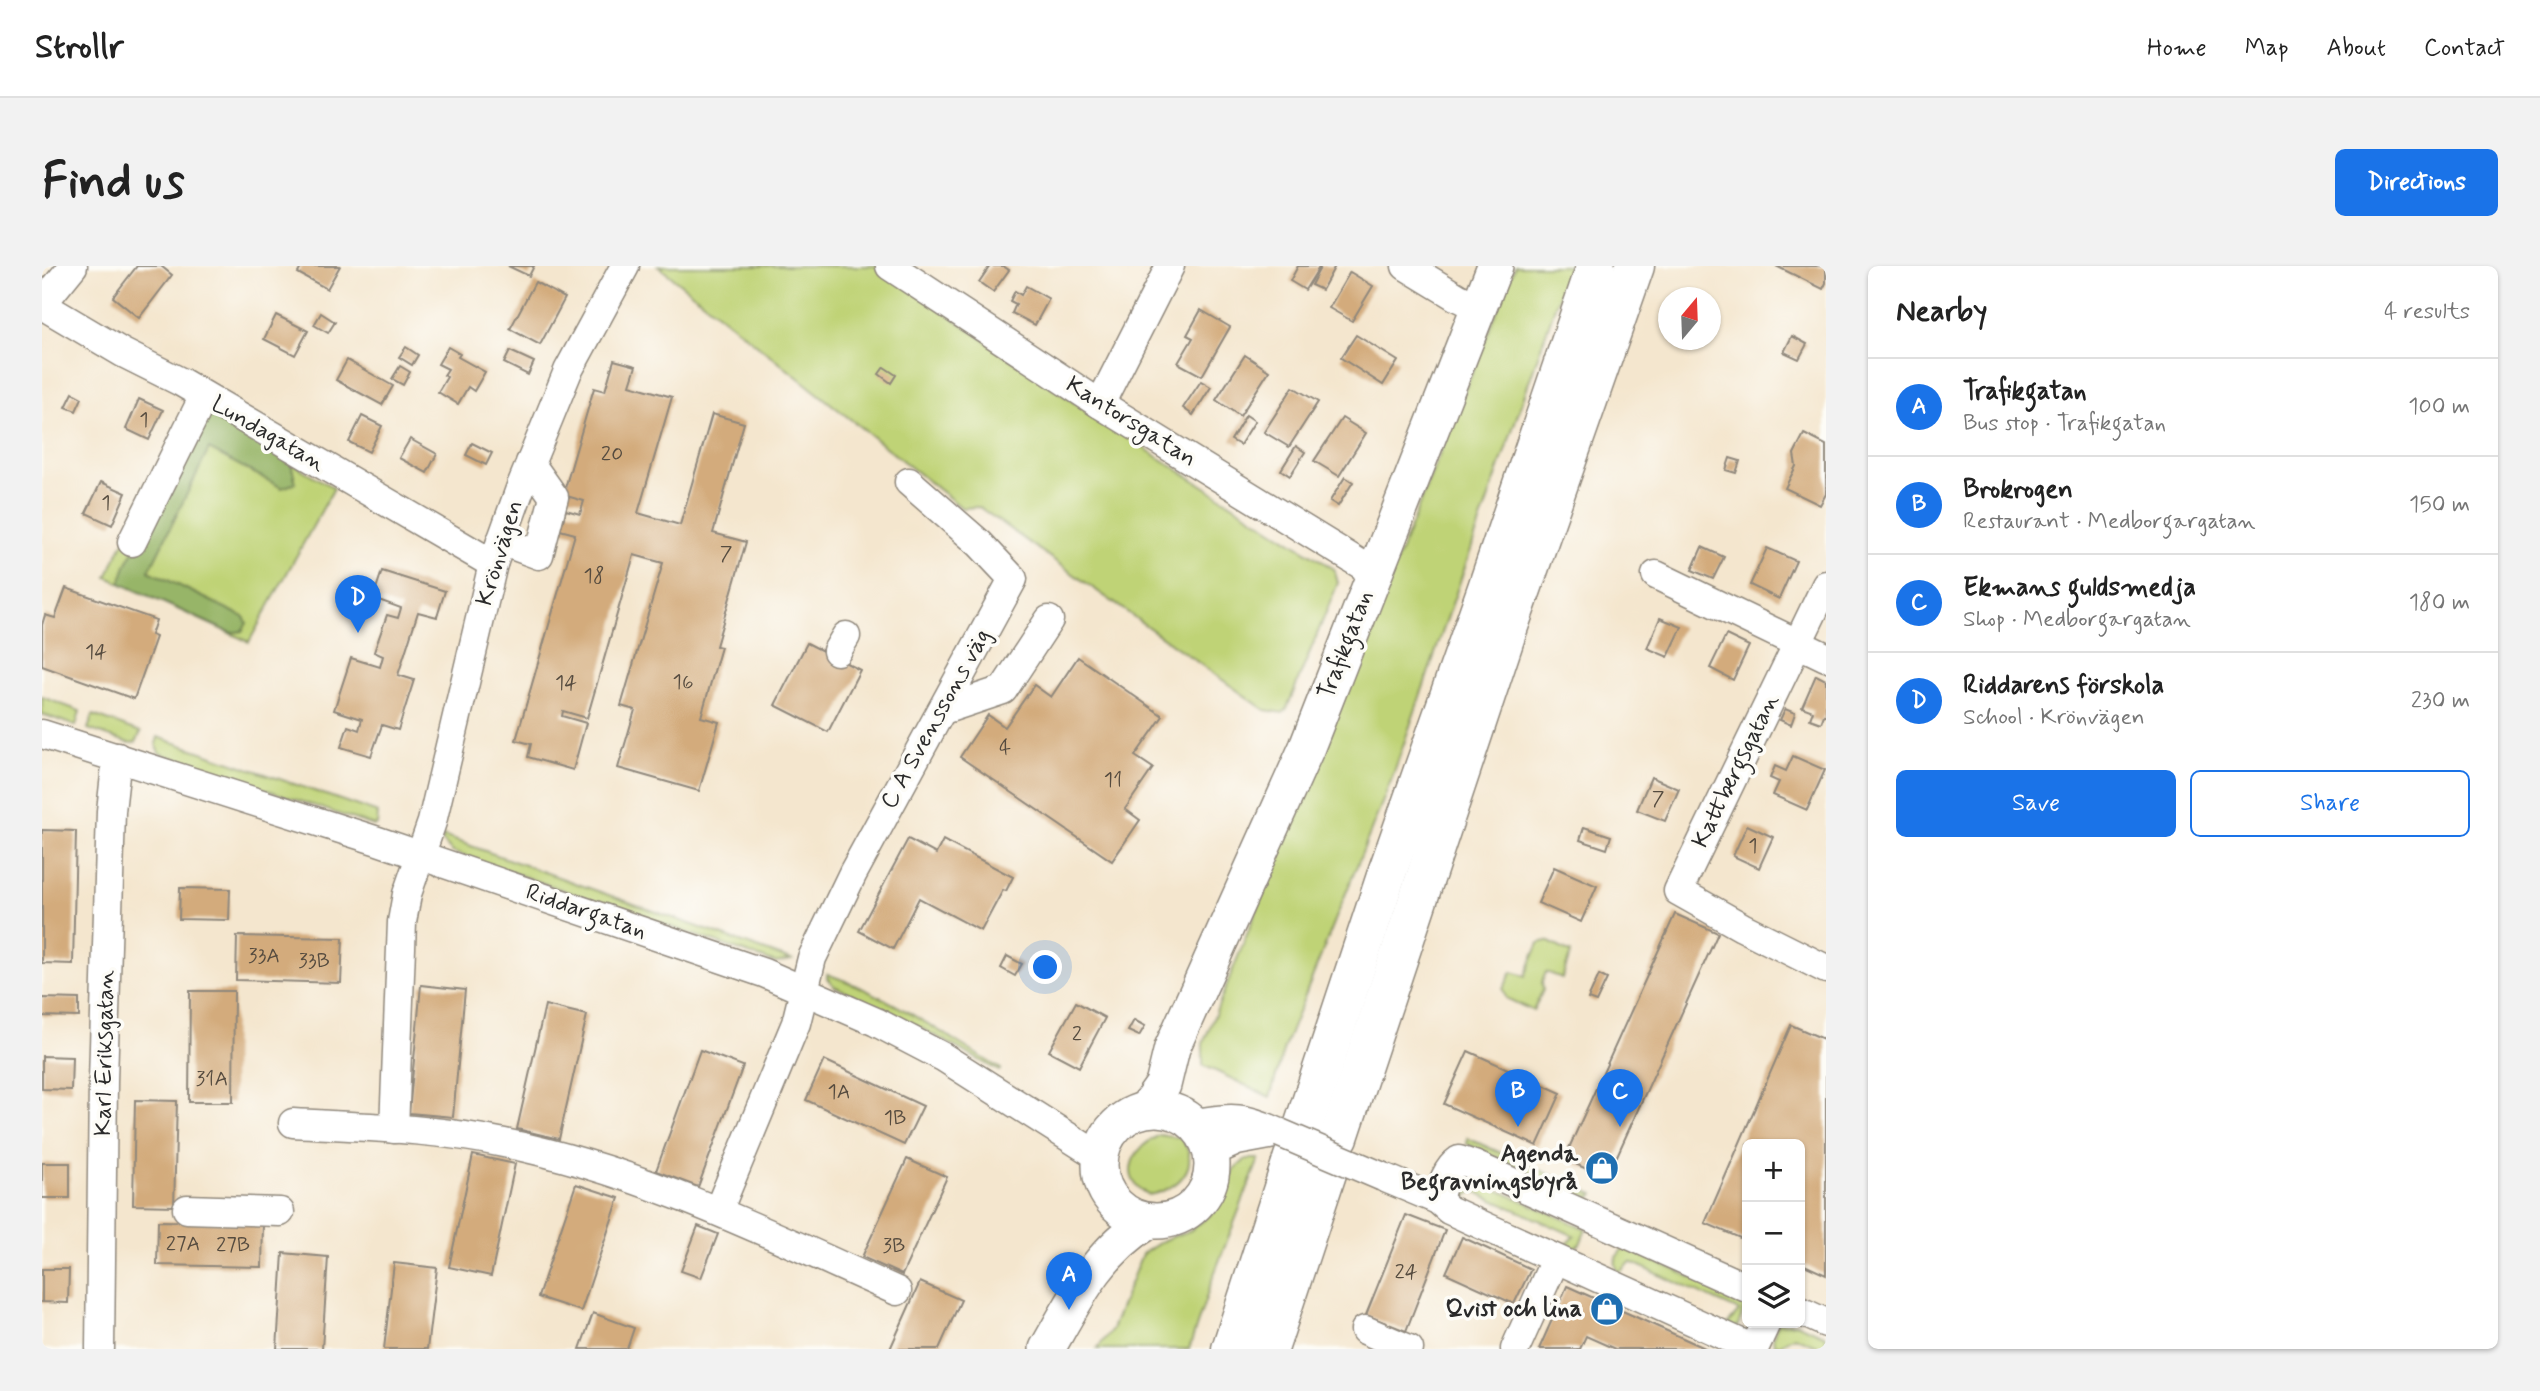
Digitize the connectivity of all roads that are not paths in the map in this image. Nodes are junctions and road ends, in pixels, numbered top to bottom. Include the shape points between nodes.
1 (73, 266) edge
2 (625, 266) edge
3 (890, 266) edge
4 (1170, 266) edge
5 (1406, 266) edge
6 (1495, 266) edge
7 (1596, 266) edge
8 (1635, 266) edge
9 (42, 305) edge
10 (1479, 308) junction
11 (204, 396) junction
12 (1100, 404) junction
13 (530, 463) junction
14 (909, 482) dead end
15 (132, 542) dead end
16 (497, 552) junction
17 (1374, 573) junction
18 (1656, 575) dead end
19 (1826, 585) edge
20 (1049, 620) dead end
21 (1798, 645) junction
22 (1826, 657) edge
23 (943, 710) junction
24 (42, 734) edge
25 (117, 757) junction
26 (421, 856) junction
27 (1826, 969) edge
28 (803, 990) junction
29 (1186, 1020) junction
30 (1146, 1109) junction
31 (293, 1123) dead end
32 (394, 1129) junction
33 (1214, 1131) junction
34 (1292, 1138) junction
35 (1100, 1157) junction
36 (1112, 1200) junction
37 (1438, 1200) junction
38 (187, 1209) dead end
39 (718, 1211) junction
40 (280, 1212) dead end
41 (1149, 1221) junction
42 (1555, 1260) junction
43 (1089, 1275) junction
44 (1742, 1286) edge
45 (1288, 1290) junction
46 (897, 1291) dead end
47 (1805, 1313) edge
48 (1826, 1322) edge
49 (1764, 1328) edge
50 (1365, 1330) dead end
51 (100, 1349) edge
52 (1047, 1349) edge
53 (1231, 1349) edge
54 (1269, 1349) edge
55 (1275, 1349) edge
56 (1409, 1349) edge
57 (1515, 1349) edge
58 (1754, 1349) edge

1 - 9 street
2 - 13 street, Krönvägen via 568,371
3 - 12 street, Kantorsgatan
4 - 12 street
5 - 10 street
6 - 10 main road, Trafikgatan
7 - 34 highway
8 - 45 highway via 1500,652
9 - 11 street, Lundagatan
10 - 17 main road, Trafikgatan
11 - 15 street
11 - 16 street, Lundagatan
12 - 17 street, Kantorsgatan
13 - 16 street, Krönvägen
13 - 16 street, Lundagatan via 554,497 539,555
14 - 23 street, C A Svenssons väg via 1013,579
16 - 26 street, Krönvägen
17 - 29 main road, Trafikgatan via 1307,747
18 - 21 street
19 - 21 street, Kattbergsgatan
20 - 23 street via 1003,690
21 - 22 street
21 - 27 street, Kattbergsgatan via 1678,891
23 - 28 street, C A Svenssons väg via 853,873 812,958
24 - 25 street, Riddargatan
25 - 26 street, Riddargatan
25 - 51 street, Karl Eriksgatan via 111,811 103,1068
26 - 28 street, Riddargatan
26 - 32 street, Krönvägen via 402,922
28 - 35 street, Riddargatan via 943,1057
28 - 39 street, C A Svenssons väg via 796,1023
29 - 30 main road, Trafikgatan via 1172,1048 1163,1085
29 - 33 main road, Trafikgatan via 1184,1075
30 - 33 main road via 1163,1109
30 - 35 main road via 1115,1126
31 - 32 street
32 - 39 street via 463,1135 571,1159
33 - 34 street
33 - 41 main road via 1211,1180 1205,1195 1181,1216
34 - 37 street, bridge
34 - 53 highway
35 - 36 main road via 1101,1179
36 - 41 main road via 1133,1217
36 - 43 main road
37 - 42 street via 1449,1210
37 - 44 street via 1451,1166 1459,1160
38 - 40 street
39 - 46 street
41 - 43 main road
42 - 57 street
42 - 58 street
43 - 52 main road
45 - 54 highway
45 - 55 highway
47 - 48 street
49 - 58 street
50 - 56 street

